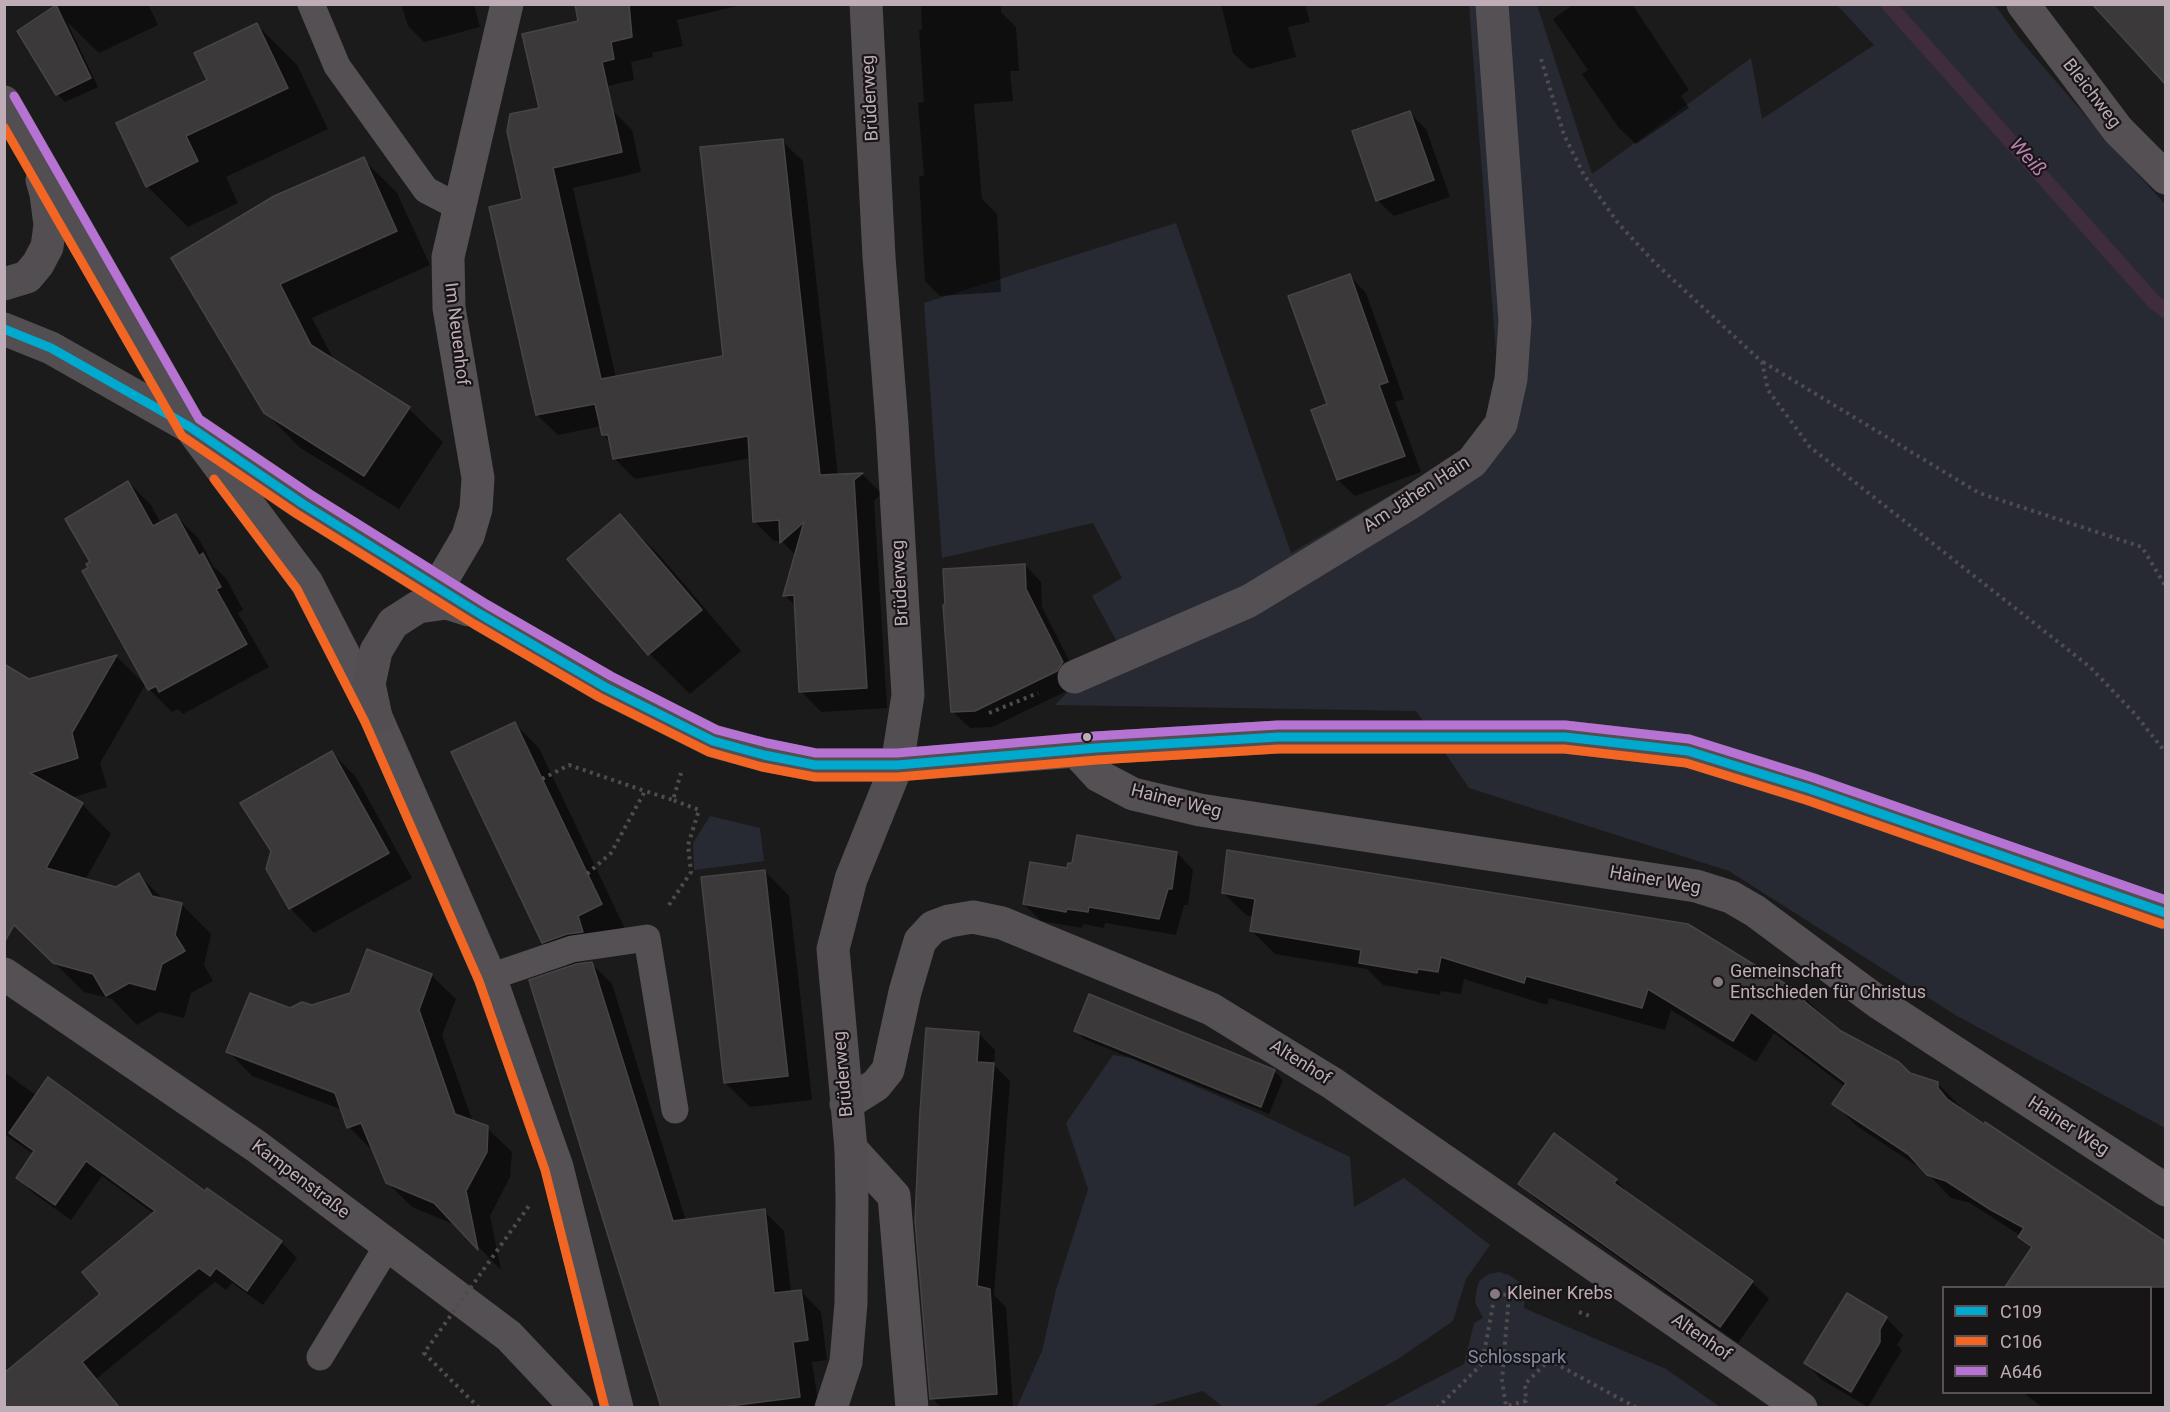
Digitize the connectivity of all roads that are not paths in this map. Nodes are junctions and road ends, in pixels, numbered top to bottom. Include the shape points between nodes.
1 (311, 4) edge
2 (507, 4) edge
3 (866, 4) edge
4 (1492, 4) edge
5 (2023, 4) edge
6 (4, 102) edge
7 (30, 144) junction
8 (2166, 178) edge
9 (459, 207) junction
10 (4, 284) edge
11 (4, 329) edge
12 (190, 427) junction
13 (438, 587) junction
14 (480, 614) junction
15 (1074, 677) dead end
16 (376, 717) junction
17 (1076, 751) junction
18 (897, 765) junction
19 (2166, 913) edge
20 (4, 974) edge
21 (490, 976) junction
22 (846, 1104) junction
23 (675, 1110) dead end
24 (851, 1149) junction
25 (2166, 1190) edge
26 (388, 1245) junction
27 (320, 1358) dead end
28 (577, 1407) edge
29 (617, 1407) edge
30 (831, 1407) edge
31 (912, 1407) edge
32 (1801, 1407) edge

1 - 9 lane via 337,66 426,190
2 - 9 street, Im Neuenhof
3 - 18 street, Brüderweg via 908,695
4 - 15 street, Am Jähen Hain via 1515,321 1511,379 1501,424 1472,462 1249,601
5 - 8 street, Bleichweg via 2118,130
6 - 7 street
7 - 10 street via 46,194 50,225 47,247 27,277
7 - 12 street
9 - 13 street, Im Neuenhof via 448,257 449,308 478,478 476,509 468,536
11 - 12 street via 51,348
12 - 13 street via 303,504
12 - 16 street via 307,583
13 - 14 street
14 - 16 street via 447,603 418,607 393,623 376,651 369,684
14 - 18 street via 605,687 713,741 815,765
16 - 21 street
17 - 18 street
17 - 19 street via 1278,737 1565,737 1688,751 1810,789
17 - 25 street, Hainer Weg via 1099,776 1133,794 1200,810 1696,886 1731,897 1880,1003
18 - 22 street, Brüderweg via 851,879 833,949
20 - 26 street, Kampenstraße via 256,1146
21 - 23 lane via 572,949 647,938
21 - 29 street via 557,1167
22 - 24 street, Brüderweg
22 - 32 street, Altenhof via 876,1085 888,1070 920,941 933,927 949,921 973,917 1002,923 1211,1009 1332,1083
24 - 30 street, Brüderweg via 851,1303 846,1362
24 - 31 street via 894,1196
26 - 27 lane
26 - 28 street, Kampenstraße via 509,1336

